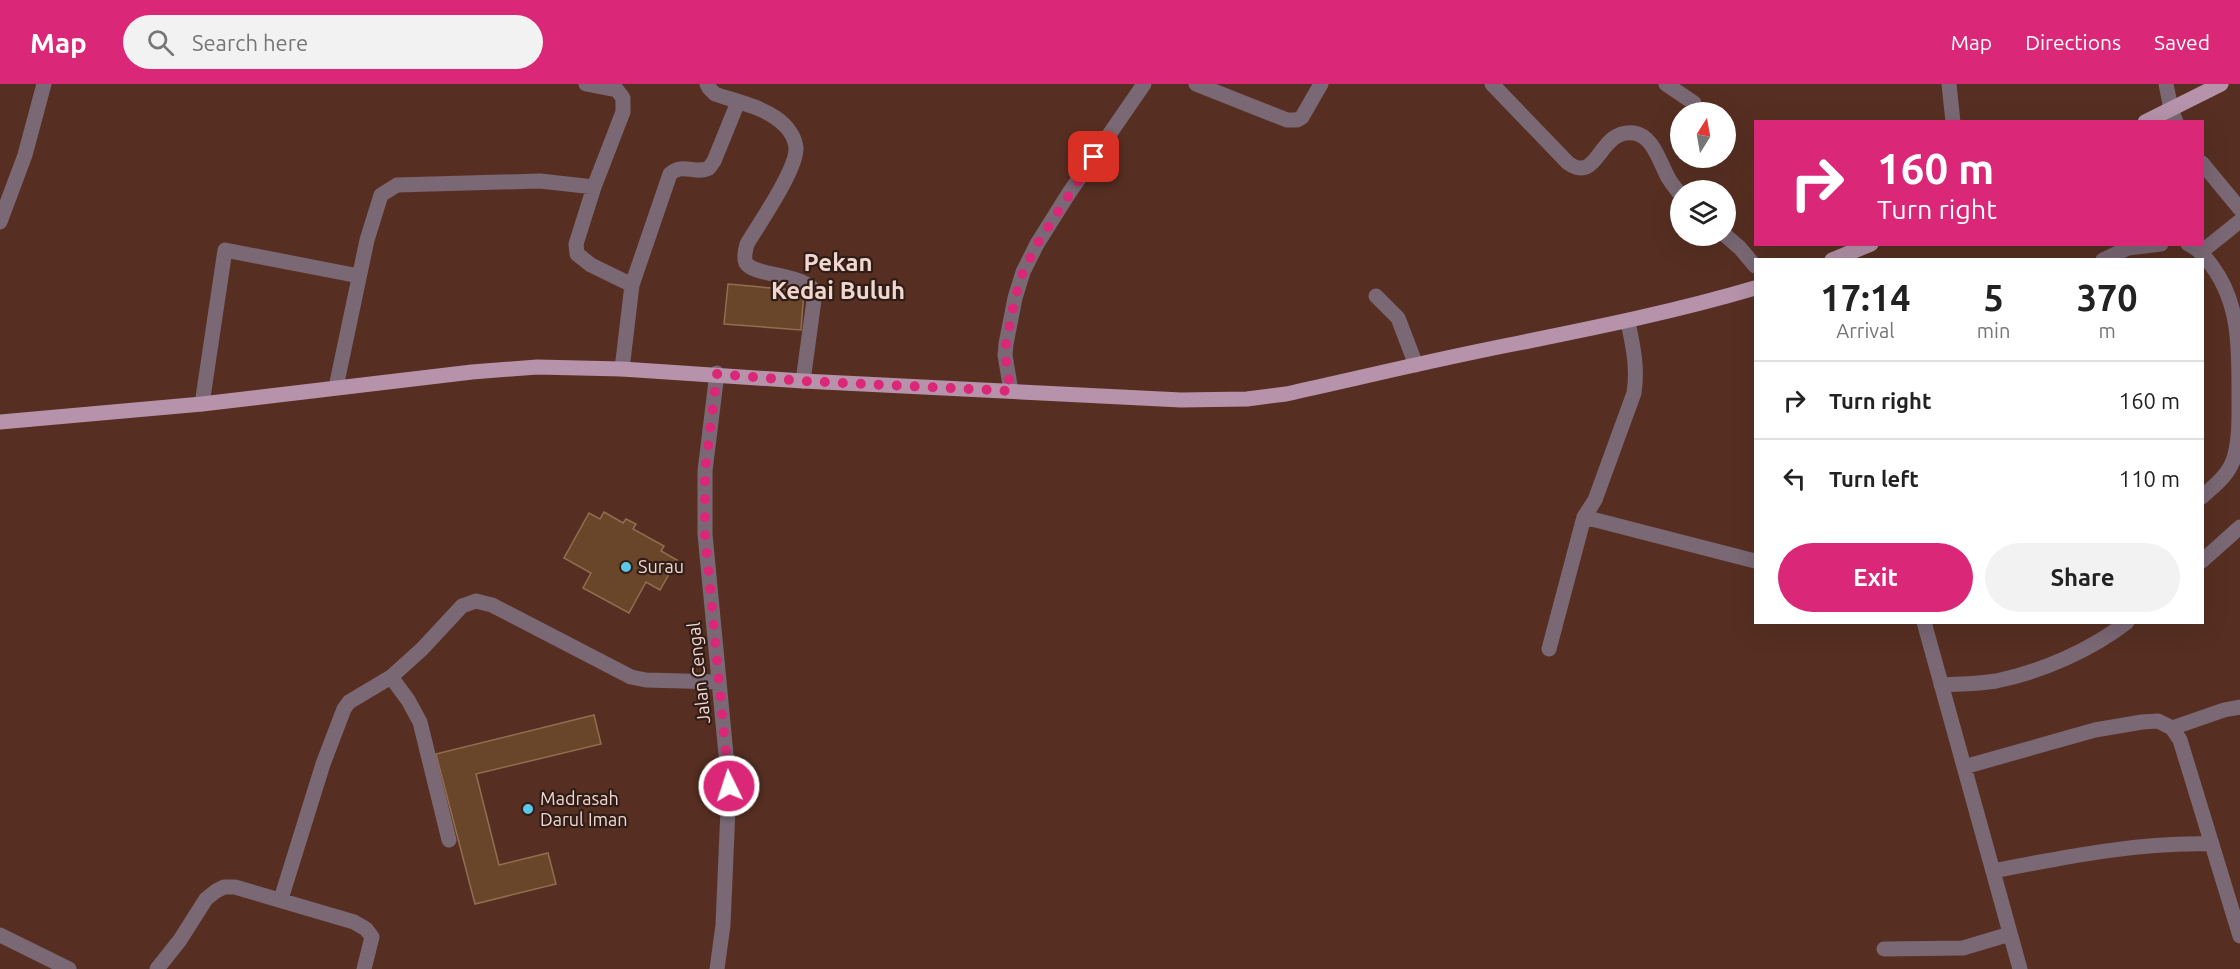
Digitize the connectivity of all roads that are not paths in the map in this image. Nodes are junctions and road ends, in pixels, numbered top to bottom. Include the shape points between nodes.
1 (44, 84) edge
2 (586, 84) edge
3 (707, 84) edge
4 (1144, 84) edge
5 (1196, 84) edge
6 (1321, 84) edge
7 (1666, 84) edge
8 (1949, 84) edge
9 (2166, 84) edge
10 (2221, 84) edge
11 (1496, 86) edge
12 (738, 102) junction
13 (1693, 102) edge
14 (2174, 115) edge
15 (1953, 120) edge
16 (2153, 120) edge
17 (2204, 165) edge
18 (1670, 182) edge
19 (594, 187) junction
20 (2240, 209) edge
21 (2240, 221) edge
22 (0, 222) edge
23 (2204, 243) edge
24 (1736, 245) edge
25 (1866, 246) edge
26 (2144, 246) edge
27 (2195, 248) edge
28 (1837, 258) edge
29 (2107, 258) edge
30 (1754, 265) edge
31 (359, 276) junction
32 (632, 285) junction
33 (1754, 288) edge
34 (1376, 296) dead end
35 (1628, 322) junction
36 (1416, 365) junction
37 (622, 369) junction
38 (717, 374) junction
39 (803, 381) junction
40 (336, 387) junction
41 (1011, 391) junction
42 (202, 404) junction
43 (0, 422) edge
44 (2204, 495) edge
45 (1584, 517) junction
46 (2240, 527) edge
47 (2204, 559) edge
48 (1754, 561) edge
49 (1925, 624) edge
50 (2125, 624) edge
51 (1549, 649) dead end
52 (391, 677) junction
53 (719, 682) junction
54 (1941, 685) junction
55 (2240, 707) edge
56 (2172, 728) junction
57 (1964, 767) junction
58 (448, 840) dead end
59 (2212, 844) junction
60 (1993, 871) junction
61 (281, 899) junction
62 (2237, 918) edge
63 (2010, 934) junction
64 (0, 935) edge
65 (2240, 936) edge
66 (1884, 949) dead end
67 (69, 969) edge
68 (157, 969) edge
69 (364, 969) edge
70 (717, 969) edge
71 (2020, 969) edge

1 - 22 street
2 - 19 street via 617,90 623,98 623,112
3 - 12 street via 716,94
4 - 41 street via 1069,193 1023,272 1006,344
5 - 6 street via 1287,120 1297,120
7 - 13 street
8 - 15 street
9 - 14 street
10 - 14 main road
11 - 18 street via 1576,169 1589,167 1608,141 1632,132 1641,134 1651,144
12 - 32 street via 709,168 697,171 683,167 670,174
12 - 39 street via 775,117 792,135 796,147 788,174 747,243 744,255 746,263 754,269 798,279 813,289
14 - 16 main road
17 - 20 street
19 - 31 street via 540,181 397,185 381,195
19 - 32 street via 576,244 577,254
21 - 23 street
24 - 30 street
25 - 28 main road
26 - 29 street via 2128,248
27 - 44 street via 2224,280 2239,333 2239,439 2226,476
31 - 40 street
31 - 42 street via 225,250
32 - 37 street
33 - 35 main road
34 - 36 street via 1398,318
35 - 36 main road
35 - 45 street via 1636,360 1634,393 1595,500
36 - 41 main road via 1247,399 1181,400
37 - 38 main road
37 - 40 main road via 497,369
38 - 39 main road
38 - 53 street, Jalan Cengal via 705,471 705,534
39 - 41 main road
40 - 42 main road
42 - 43 main road
45 - 48 street
45 - 51 street
46 - 47 street
49 - 54 street
50 - 54 street via 2106,639 2034,671 1995,681
52 - 53 street via 462,606 476,602 492,605 631,677
52 - 58 street via 420,722
52 - 61 street via 344,709
53 - 70 street, Jalan Cengal via 729,786 723,925
54 - 57 street
55 - 56 street
56 - 57 street via 2158,721 2095,730
56 - 59 street via 2180,740
57 - 60 street
59 - 60 street via 2164,844 2103,851
59 - 62 street
60 - 63 street
61 - 68 street via 235,887 216,891 206,899
61 - 69 street via 366,929 372,937
62 - 65 street
63 - 66 street via 1963,948
63 - 71 street
64 - 67 street

